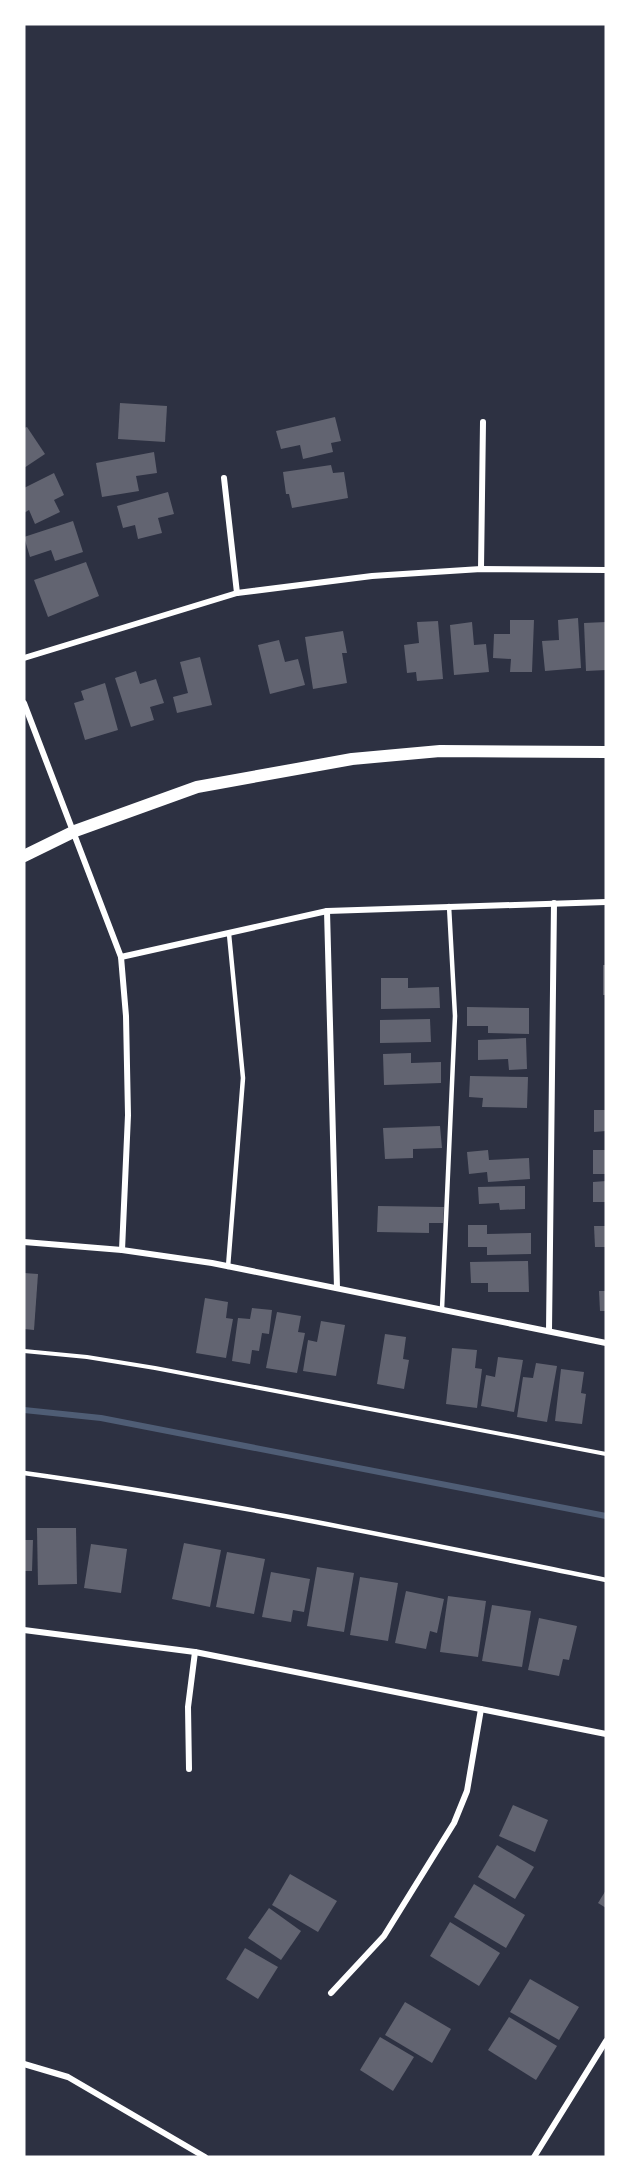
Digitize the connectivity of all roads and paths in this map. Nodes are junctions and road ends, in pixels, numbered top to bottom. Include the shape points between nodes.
1 (483, 422) dead end
2 (224, 478) dead end
3 (481, 569) junction
4 (606, 570) edge
5 (237, 593) junction
6 (24, 658) edge
7 (24, 703) edge
8 (606, 752) edge
9 (75, 831) junction
10 (24, 856) edge
11 (606, 902) edge
12 (554, 903) junction
13 (449, 906) junction
14 (327, 911) junction
15 (229, 933) junction
16 (122, 957) junction
17 (24, 1242) edge
18 (122, 1250) junction
19 (228, 1267) junction
20 (337, 1288) junction
21 (442, 1309) junction
22 (549, 1331) junction
23 (606, 1343) edge
24 (24, 1351) edge
25 (606, 1454) edge
26 (24, 1473) edge
27 (606, 1580) edge
28 (24, 1630) edge
29 (195, 1652) junction
30 (482, 1709) junction
31 (606, 1734) edge
32 (189, 1769) dead end
33 (331, 1993) dead end
34 (606, 2041) edge
35 (24, 2064) edge
36 (205, 2157) edge
37 (534, 2157) edge

1 - 3 street
2 - 5 street
3 - 4 street
3 - 5 street via 372,576
5 - 6 street
7 - 9 street
8 - 9 main road via 440,752 352,759 197,787
9 - 10 main road
9 - 16 street
11 - 12 street
12 - 13 street
12 - 22 street
13 - 14 street
13 - 21 lane via 455,1016
14 - 15 street
14 - 20 street
15 - 16 street
15 - 19 lane via 243,1078
16 - 18 street via 128,1115
17 - 18 street
18 - 19 street
19 - 20 street
20 - 21 street
21 - 22 street
22 - 23 street
24 - 25 path via 155,1368
26 - 27 lane via 251,1510
28 - 29 street
29 - 30 street
29 - 32 street via 188,1707
30 - 31 street
30 - 33 street via 468,1791 454,1823 384,1936
34 - 37 street
35 - 36 street via 68,2077

